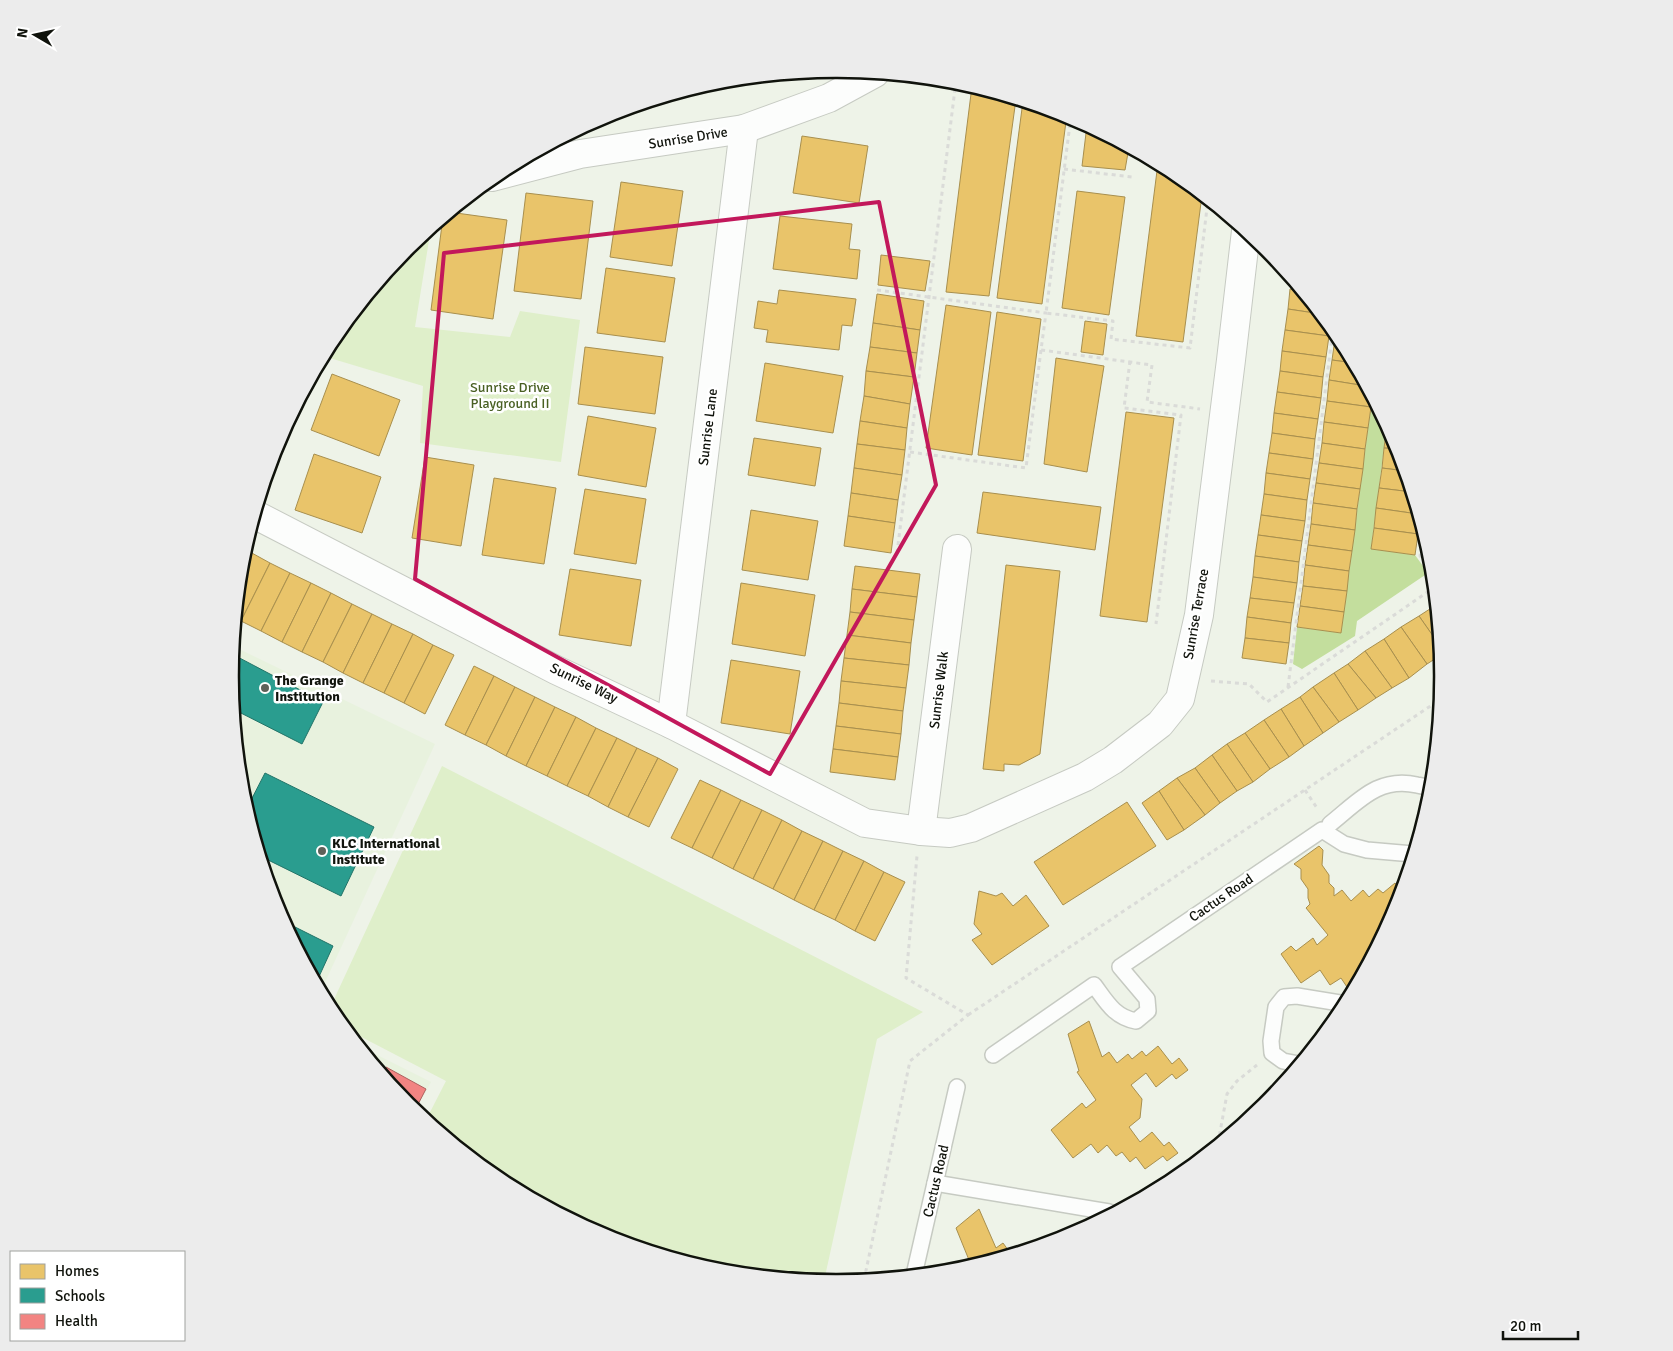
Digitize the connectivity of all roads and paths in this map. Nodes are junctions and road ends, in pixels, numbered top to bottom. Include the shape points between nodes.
1 (865, 79) edge
2 (955, 89) edge
3 (1070, 125) edge
4 (744, 129) junction
5 (1064, 169) junction
6 (516, 171) edge
7 (1132, 177) dead end
8 (1207, 206) edge
9 (1245, 239) edge
10 (877, 290) dead end
11 (930, 297) junction
12 (1046, 313) junction
13 (1332, 340) edge
14 (1041, 350) junction
15 (1130, 362) junction
16 (1205, 410) dead end
17 (910, 452) junction
18 (260, 517) edge
19 (957, 549) dead end
20 (897, 553) dead end
21 (1428, 591) edge
22 (1156, 624) dead end
23 (1210, 681) dead end
24 (1288, 687) junction
25 (1433, 704) edge
26 (670, 724) junction
27 (1424, 787) edge
28 (1326, 827) junction
29 (921, 832) junction
30 (1407, 853) edge
31 (1337, 1003) edge
32 (968, 1015) junction
33 (1272, 1053) junction
34 (993, 1055) dead end
35 (1292, 1063) edge
36 (957, 1087) dead end
37 (1220, 1135) edge
38 (935, 1183) junction
39 (1103, 1211) edge
40 (916, 1268) edge
41 (866, 1273) edge

1 - 4 street, Sunrise Drive via 829,98
2 - 11 path
3 - 5 path
4 - 6 street, Sunrise Drive via 580,154
4 - 26 street, Sunrise Lane
5 - 7 path
5 - 12 path
8 - 12 path via 1190,348 1111,339 1113,321
9 - 29 street, Sunrise Terrace via 1198,615 1180,700 1160,724 1085,777 972,828 950,833
10 - 11 path
11 - 12 path
11 - 17 path
12 - 14 path
13 - 24 path
14 - 15 path
14 - 17 path via 1026,468
15 - 16 path via 1152,365 1147,402
15 - 22 path via 1124,408 1182,415
17 - 20 path
18 - 26 street, Sunrise Way via 556,670
19 - 29 street, Sunrise Walk
21 - 24 path
23 - 24 path via 1249,684 1267,702
25 - 32 path
26 - 29 street, Sunrise Way via 865,823
27 - 28 lane, Cactus Road via 1393,782 1375,788
28 - 30 lane via 1344,844 1367,850
28 - 34 lane, Cactus Road via 1120,967 1146,999 1148,1011 1142,1017 1136,1021 1125,1019 1116,1013 1094,985
29 - 32 path via 906,978
31 - 33 lane via 1284,997 1276,1007
32 - 41 path via 910,1061
33 - 35 lane via 1283,1062
33 - 37 path via 1237,1081 1227,1094
36 - 38 lane, Cactus Road
38 - 39 lane
38 - 40 lane, Cactus Road

